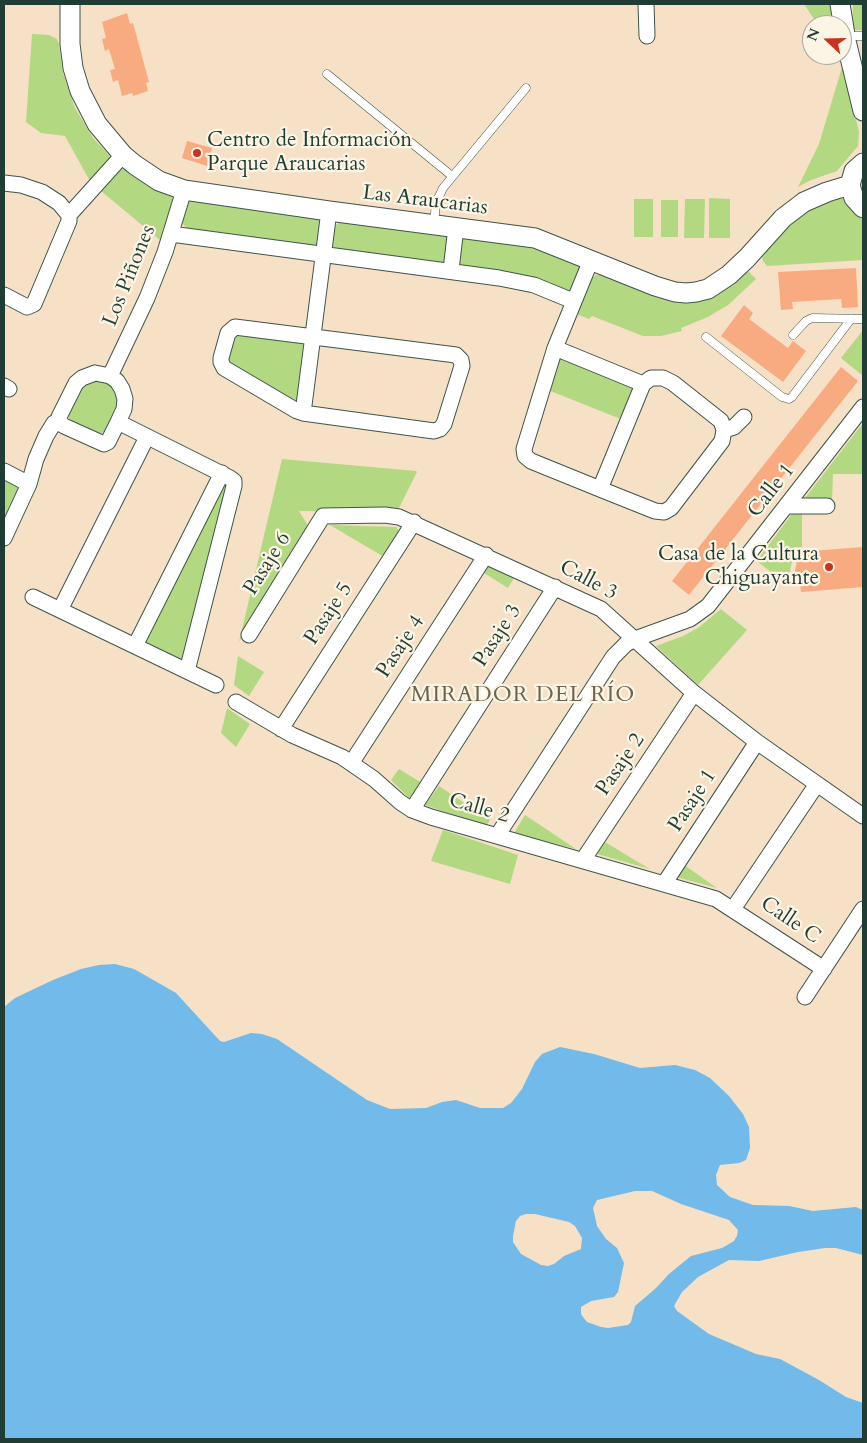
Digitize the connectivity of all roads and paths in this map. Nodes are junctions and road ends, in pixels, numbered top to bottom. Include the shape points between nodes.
1 (70, 4) edge
2 (646, 4) edge
3 (840, 4) edge
4 (647, 36) dead end
5 (854, 36) edge
6 (327, 74) dead end
7 (526, 88) dead end
8 (863, 111) edge
9 (123, 156) junction
10 (863, 163) edge
11 (452, 176) junction
12 (4, 183) edge
13 (850, 185) junction
14 (184, 190) junction
15 (863, 208) edge
16 (329, 211) junction
17 (69, 214) junction
18 (434, 224) junction
19 (456, 227) junction
20 (171, 234) junction
21 (324, 255) junction
22 (591, 260) junction
23 (451, 270) junction
24 (4, 296) edge
25 (574, 302) junction
26 (851, 319) junction
27 (863, 319) edge
28 (793, 335) dead end
29 (313, 336) junction
30 (706, 337) dead end
31 (555, 348) junction
32 (110, 376) junction
33 (642, 384) junction
34 (863, 407) edge
35 (303, 413) junction
36 (744, 417) dead end
37 (59, 421) junction
38 (118, 422) junction
39 (724, 430) junction
40 (147, 437) junction
41 (4, 472) edge
42 (222, 474) junction
43 (29, 484) junction
44 (600, 489) junction
45 (787, 506) junction
46 (827, 506) dead end
47 (323, 516) joint
48 (414, 522) junction
49 (4, 538) edge
50 (486, 555) junction
51 (556, 587) junction
52 (33, 597) dead end
53 (60, 610) junction
54 (249, 635) dead end
55 (635, 639) junction
56 (135, 646) junction
57 (186, 671) junction
58 (216, 685) dead end
59 (694, 693) junction
60 (236, 702) dead end
61 (281, 729) junction
62 (757, 742) junction
63 (352, 762) junction
64 (817, 784) junction
65 (412, 810) junction
66 (863, 816) edge
67 (497, 836) junction
68 (583, 860) junction
69 (664, 884) junction
70 (733, 909) junction
71 (863, 909) edge
72 (824, 969) junction
73 (805, 997) dead end

1 - 9 street, Las Araucarias via 70,44 78,85 97,124
2 - 4 street
3 - 5 street
5 - 8 street
6 - 11 lane
7 - 11 lane
9 - 14 street, Las Araucarias via 151,176
9 - 17 street
10 - 13 street via 854,171
11 - 18 lane via 439,196
12 - 17 street via 42,192
13 - 15 street via 854,198
13 - 22 street, Las Araucarias via 819,194 793,210 741,264 708,289 686,293 664,290
14 - 16 street, Las Araucarias
14 - 20 street, Los Piñones
16 - 18 street, Las Araucarias
16 - 21 street
17 - 24 street via 36,302 27,307
18 - 19 street, Las Araucarias
19 - 22 street, Las Araucarias via 535,238
19 - 23 street
20 - 21 street
20 - 32 street, Los Piñones via 147,298
21 - 23 street
21 - 29 street
22 - 25 street
23 - 25 street via 525,283
25 - 31 street
26 - 27 lane
26 - 28 lane via 810,318
26 - 30 lane via 789,399 782,397
29 - 35 street
29 - 35 street via 235,327 228,333 221,358 227,370
29 - 35 street via 454,355 459,357 462,366 444,424 437,431
31 - 33 street
31 - 44 street via 524,449 525,456
32 - 37 street via 96,373 79,380 72,388
32 - 38 street via 120,385 125,399
33 - 39 street via 651,378 668,380 721,421
33 - 44 street
34 - 45 street, Calle 1
36 - 39 street via 734,427
37 - 38 street via 104,444
37 - 43 street via 51,426 46,436
38 - 40 street
39 - 44 street via 722,441 664,512
40 - 42 street
40 - 53 street
41 - 43 street
42 - 56 street
42 - 57 street via 232,479 234,486
43 - 49 street
45 - 46 street
45 - 55 street, Calle 1 via 708,606 690,619
47 - 48 street, Calle 3 via 385,515
47 - 54 street, Pasaje 6
48 - 50 street, Calle 3
48 - 61 street, Pasaje 5
50 - 51 street, Calle 3
50 - 63 street, Pasaje 4
51 - 55 street, Calle 3 via 601,608
51 - 65 street, Pasaje 3
52 - 53 street
53 - 56 street
55 - 59 street, Calle 3
55 - 67 street, Calle 1 via 607,665
56 - 57 street
57 - 58 street
59 - 62 street, Calle 3
59 - 68 street, Pasaje 2
60 - 61 street, Calle 2
61 - 63 street, Calle 2
62 - 64 street, Calle 3
62 - 69 street, Pasaje 1
63 - 65 street, Calle 2
64 - 66 street, Calle 3
64 - 70 street
65 - 67 street, Calle 2
67 - 68 street, Calle 2
68 - 69 street, Calle 2
69 - 70 street, Calle 2 via 710,896
70 - 72 street, Calle C
71 - 72 street
72 - 73 street

